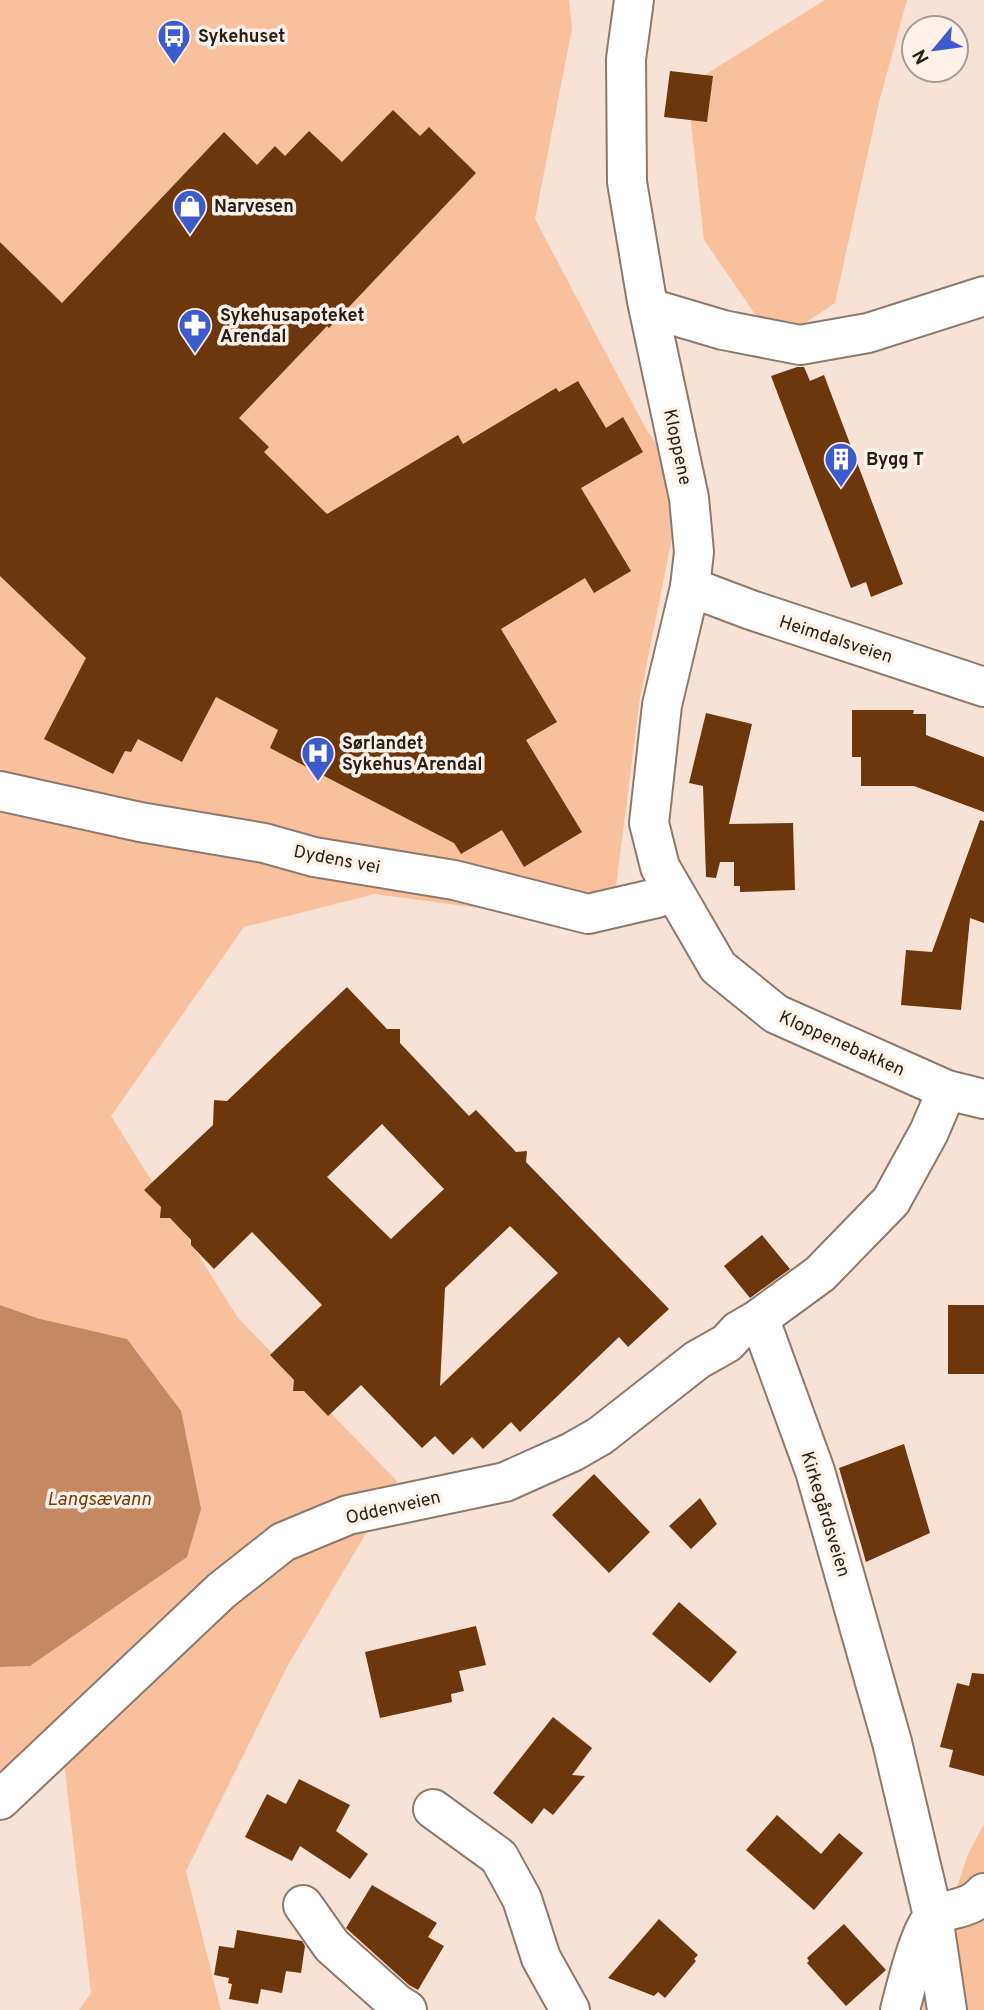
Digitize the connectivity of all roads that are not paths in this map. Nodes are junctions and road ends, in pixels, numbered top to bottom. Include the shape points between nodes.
1 (634, 0) edge
2 (984, 296) edge
3 (649, 308) junction
4 (690, 587) junction
5 (984, 687) edge
6 (0, 791) edge
7 (672, 890) junction
8 (947, 1090) junction
9 (984, 1100) edge
10 (757, 1320) junction
11 (0, 1800) edge
12 (433, 1809) dead end
13 (984, 1893) edge
14 (303, 1905) dead end
15 (933, 1916) junction
16 (407, 2010) edge
17 (570, 2010) edge
18 (900, 2010) edge
19 (947, 2010) edge

1 - 3 street, Kloppene via 626,59 627,182
2 - 3 street via 868,333 800,345 723,330
3 - 4 street, Kloppene via 689,498 694,552
4 - 5 street, Heimdalsveien
4 - 7 street, Kloppene via 662,705 649,823 660,867
6 - 7 street, Dydens vei via 314,857 454,880 588,914 657,898
7 - 8 street, Kloppenebakken via 718,967 776,1014
8 - 9 street, Kloppenebakken
8 - 10 street via 891,1201 820,1274
10 - 11 street, Oddenveien via 572,1452 505,1482 348,1515 283,1542 221,1591
10 - 15 street, Kirkegårdsveien via 815,1471 892,1742
12 - 17 street via 499,1857 522,1899 541,1958
13 - 15 street via 976,1902
14 - 16 street via 332,1946
15 - 18 street via 924,1929
15 - 19 street, Kirkegårdsveien

